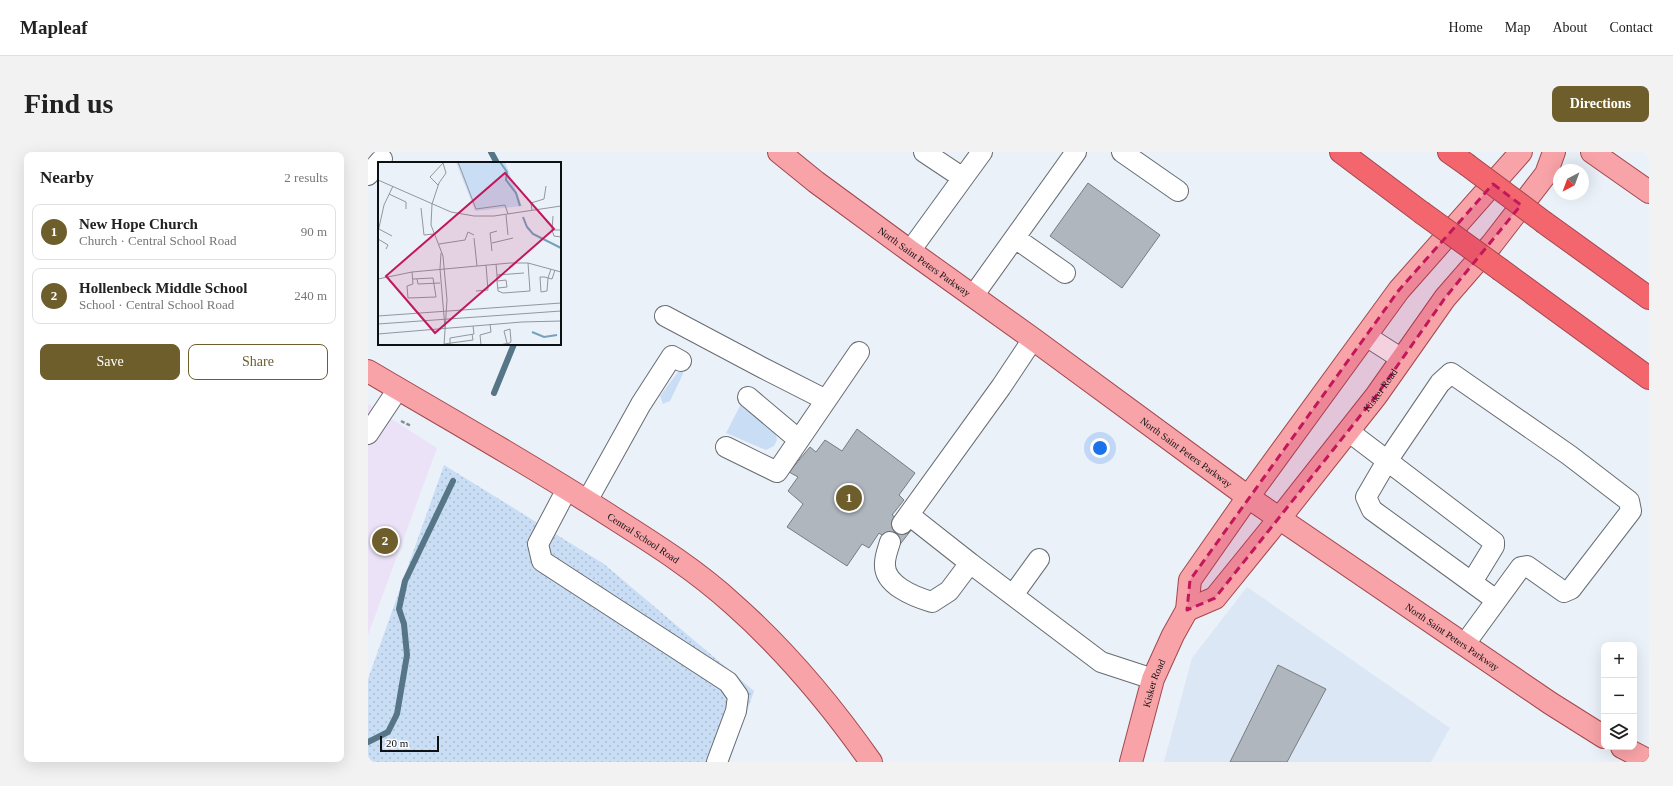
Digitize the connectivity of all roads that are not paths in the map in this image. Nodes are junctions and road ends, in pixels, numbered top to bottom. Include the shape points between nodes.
1 (779, 152) edge
2 (924, 152) edge
3 (982, 152) edge
4 (1076, 152) edge
5 (1122, 152) edge
6 (1341, 152) edge
7 (1521, 152) edge
8 (1554, 152) edge
9 (1592, 152) edge
10 (382, 154) edge
11 (1457, 158) edge
12 (368, 175) edge
13 (963, 178) junction
14 (1178, 192) dead end
15 (1649, 192) edge
16 (1015, 238) junction
17 (910, 251) junction
18 (1065, 273) dead end
19 (973, 296) junction
20 (1649, 298) edge
21 (665, 316) dead end
22 (1366, 336) junction
23 (1033, 339) junction
24 (859, 352) dead end
25 (1402, 359) junction
26 (681, 361) dead end
27 (368, 371) edge
28 (1649, 378) edge
29 (398, 389) junction
30 (748, 397) dead end
31 (826, 400) junction
32 (1348, 431) junction
33 (368, 434) edge
34 (799, 440) junction
35 (726, 447) dead end
36 (1387, 461) junction
37 (568, 489) junction
38 (1248, 497) junction
39 (587, 501) junction
40 (1280, 519) junction
41 (890, 542) dead end
42 (1039, 559) dead end
43 (970, 563) junction
44 (1472, 582) junction
45 (1013, 596) junction
46 (1496, 600) junction
47 (1187, 610) junction
48 (1464, 645) junction
49 (1153, 679) junction
50 (1601, 735) edge
51 (1628, 750) edge
52 (1649, 761) edge
53 (717, 762) edge
54 (871, 762) edge
55 (1131, 762) edge

1 - 17 main road, North Saint Peters Parkway
2 - 13 lane
3 - 13 lane
4 - 16 lane
5 - 14 lane
6 - 28 highway, bridge
7 - 22 main road, Kisker Road via 1399,290
8 - 25 main road, Kisker Road via 1546,174 1492,244 1444,298
9 - 15 main road
10 - 12 lane
11 - 20 highway, bridge
13 - 17 lane
16 - 18 lane
16 - 19 lane
17 - 19 main road, North Saint Peters Parkway
19 - 23 main road, North Saint Peters Parkway
21 - 31 lane
22 - 25 lane
22 - 38 main road, Kisker Road
23 - 38 main road, North Saint Peters Parkway
23 - 43 lane via 905,520
24 - 31 lane
25 - 32 main road, Kisker Road
26 - 39 lane via 672,356 641,404
27 - 29 main road, Central School Road
29 - 33 lane
29 - 37 main road, Central School Road
30 - 34 lane
31 - 34 lane
32 - 36 lane
32 - 40 main road, Kisker Road
34 - 35 lane via 777,472
36 - 44 lane via 1366,497 1372,510
36 - 44 lane via 1494,542
36 - 46 lane via 1440,382 1451,373 1569,455 1629,501 1631,511 1571,589 1564,592 1527,566 1521,567
37 - 39 main road, Central School Road
37 - 53 lane via 538,544 542,561 728,682 738,696 736,711
38 - 40 main road, North Saint Peters Parkway
38 - 47 main road, Kisker Road via 1190,580
39 - 54 main road, Central School Road via 667,552 733,603 792,662 844,724
40 - 47 main road, Kisker Road via 1215,598
40 - 48 main road, North Saint Peters Parkway
41 - 43 lane via 884,564 889,579 912,596 932,602 949,591
42 - 45 lane
43 - 45 lane
44 - 46 lane
45 - 49 lane via 1100,662
46 - 48 lane
47 - 49 main road, Kisker Road
48 - 50 main road, North Saint Peters Parkway via 1550,704
49 - 55 main road, Kisker Road
51 - 52 main road

